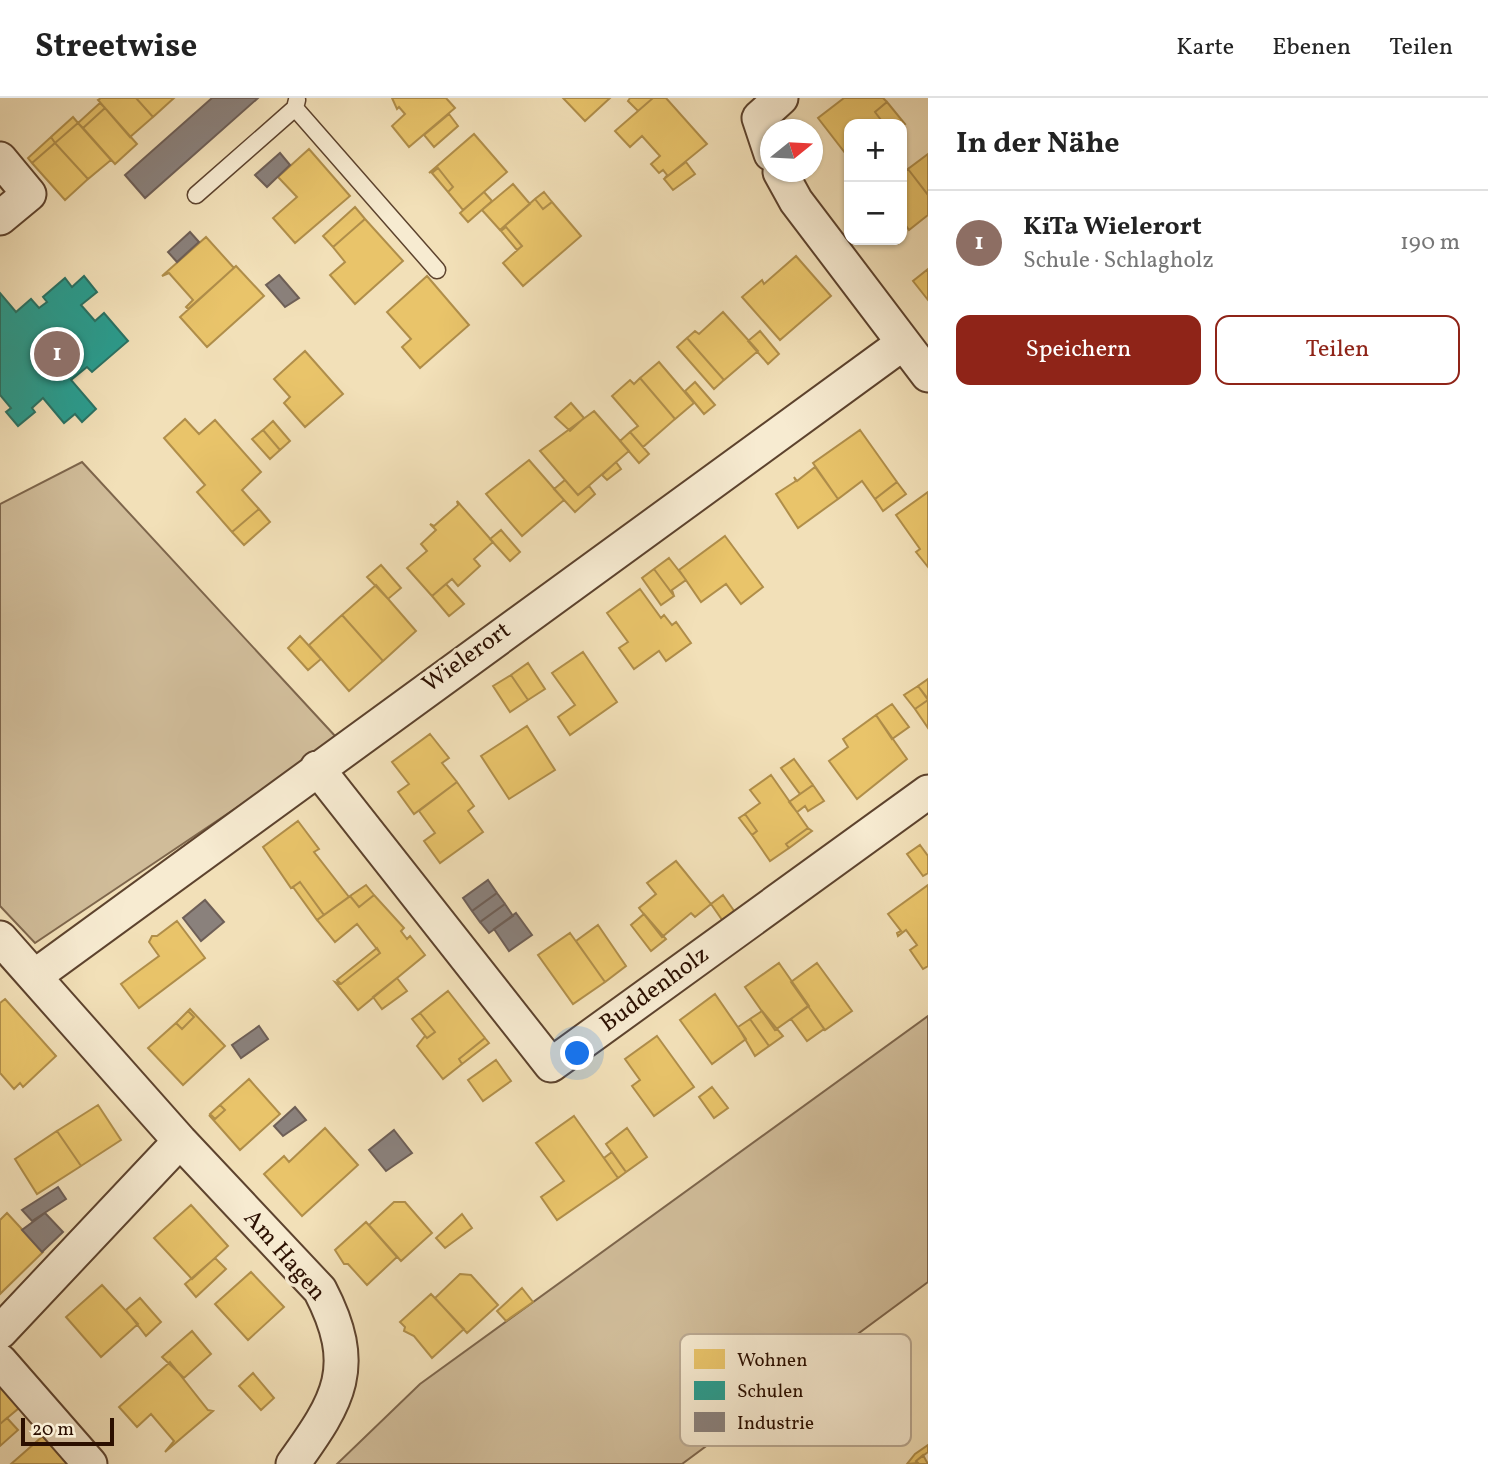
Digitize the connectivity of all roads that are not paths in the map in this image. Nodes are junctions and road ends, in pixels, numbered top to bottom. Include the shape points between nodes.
1 (296, 103) edge
2 (0, 159) edge
3 (786, 182) edge
4 (196, 195) dead end
5 (0, 218) edge
6 (437, 270) dead end
7 (902, 344) junction
8 (928, 375) edge
9 (317, 768) junction
10 (928, 792) edge
11 (0, 938) edge
12 (34, 976) junction
13 (180, 1141) junction
14 (0, 1332) edge
15 (0, 1361) edge
16 (90, 1464) edge
17 (293, 1464) edge

1 - 4 lane
1 - 6 lane
2 - 5 street via 29,194
3 - 7 street
7 - 8 street
7 - 9 street, Wielerort
9 - 10 street, Buddenholz via 551,1065
9 - 12 street, Wielerort
11 - 12 street, Am Hagen
12 - 13 street, Am Hagen
13 - 14 street
13 - 17 street, Am Hagen via 320,1290 335,1320 340,1370 336,1397
15 - 16 street

